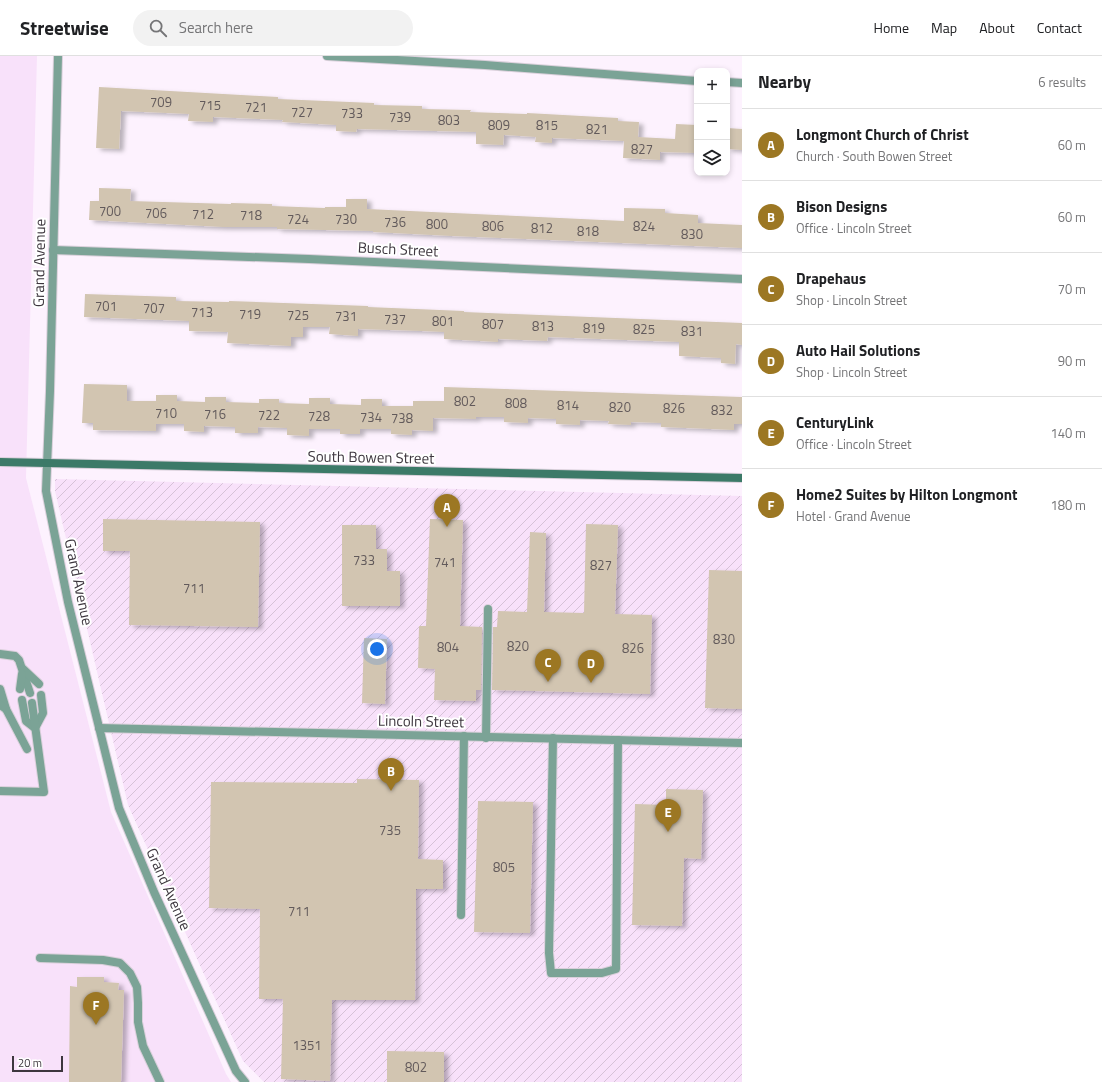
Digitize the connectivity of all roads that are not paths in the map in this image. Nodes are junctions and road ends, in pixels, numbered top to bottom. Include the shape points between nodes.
1 (58, 56) edge
2 (327, 56) edge
3 (694, 81) edge
4 (730, 82) edge
5 (742, 83) edge
6 (53, 250) junction
7 (742, 279) edge
8 (0, 462) edge
9 (47, 463) junction
10 (742, 478) edge
11 (488, 609) dead end
12 (1, 656) edge
13 (23, 669) junction
14 (39, 684) dead end
15 (0, 689) edge
16 (20, 689) dead end
17 (30, 693) dead end
18 (41, 695) dead end
19 (22, 700) dead end
20 (32, 703) dead end
21 (3, 707) edge
22 (35, 728) junction
23 (99, 728) junction
24 (464, 736) junction
25 (486, 738) junction
26 (554, 738) junction
27 (618, 740) junction
28 (742, 743) edge
29 (27, 750) dead end
30 (0, 791) edge
31 (461, 915) dead end
32 (40, 958) dead end
33 (160, 1082) edge
34 (245, 1082) edge

1 - 6 street, Grand Avenue
2 - 3 street
4 - 5 street
6 - 7 street, Busch Street via 317,259
6 - 9 street, Grand Avenue
8 - 9 street, South Bowen Street
9 - 10 street, South Bowen Street
9 - 23 street, Grand Avenue via 47,498 68,602
11 - 25 street
12 - 13 street via 15,656
13 - 14 street
13 - 16 street
13 - 17 street
15 - 21 street
18 - 22 street via 43,713
19 - 22 street via 26,721
20 - 22 street
21 - 29 street
22 - 30 street via 44,792
23 - 24 street, Lincoln Street
23 - 34 street, Grand Avenue via 119,808 142,864 236,1071
24 - 25 street, Lincoln Street
24 - 31 street
25 - 26 street, Lincoln Street
26 - 27 street, Lincoln Street
26 - 27 street via 549,953 551,973 602,973 616,969
27 - 28 street, Lincoln Street
32 - 33 street via 103,960 120,963 130,973 137,986 138,1022 143,1046

